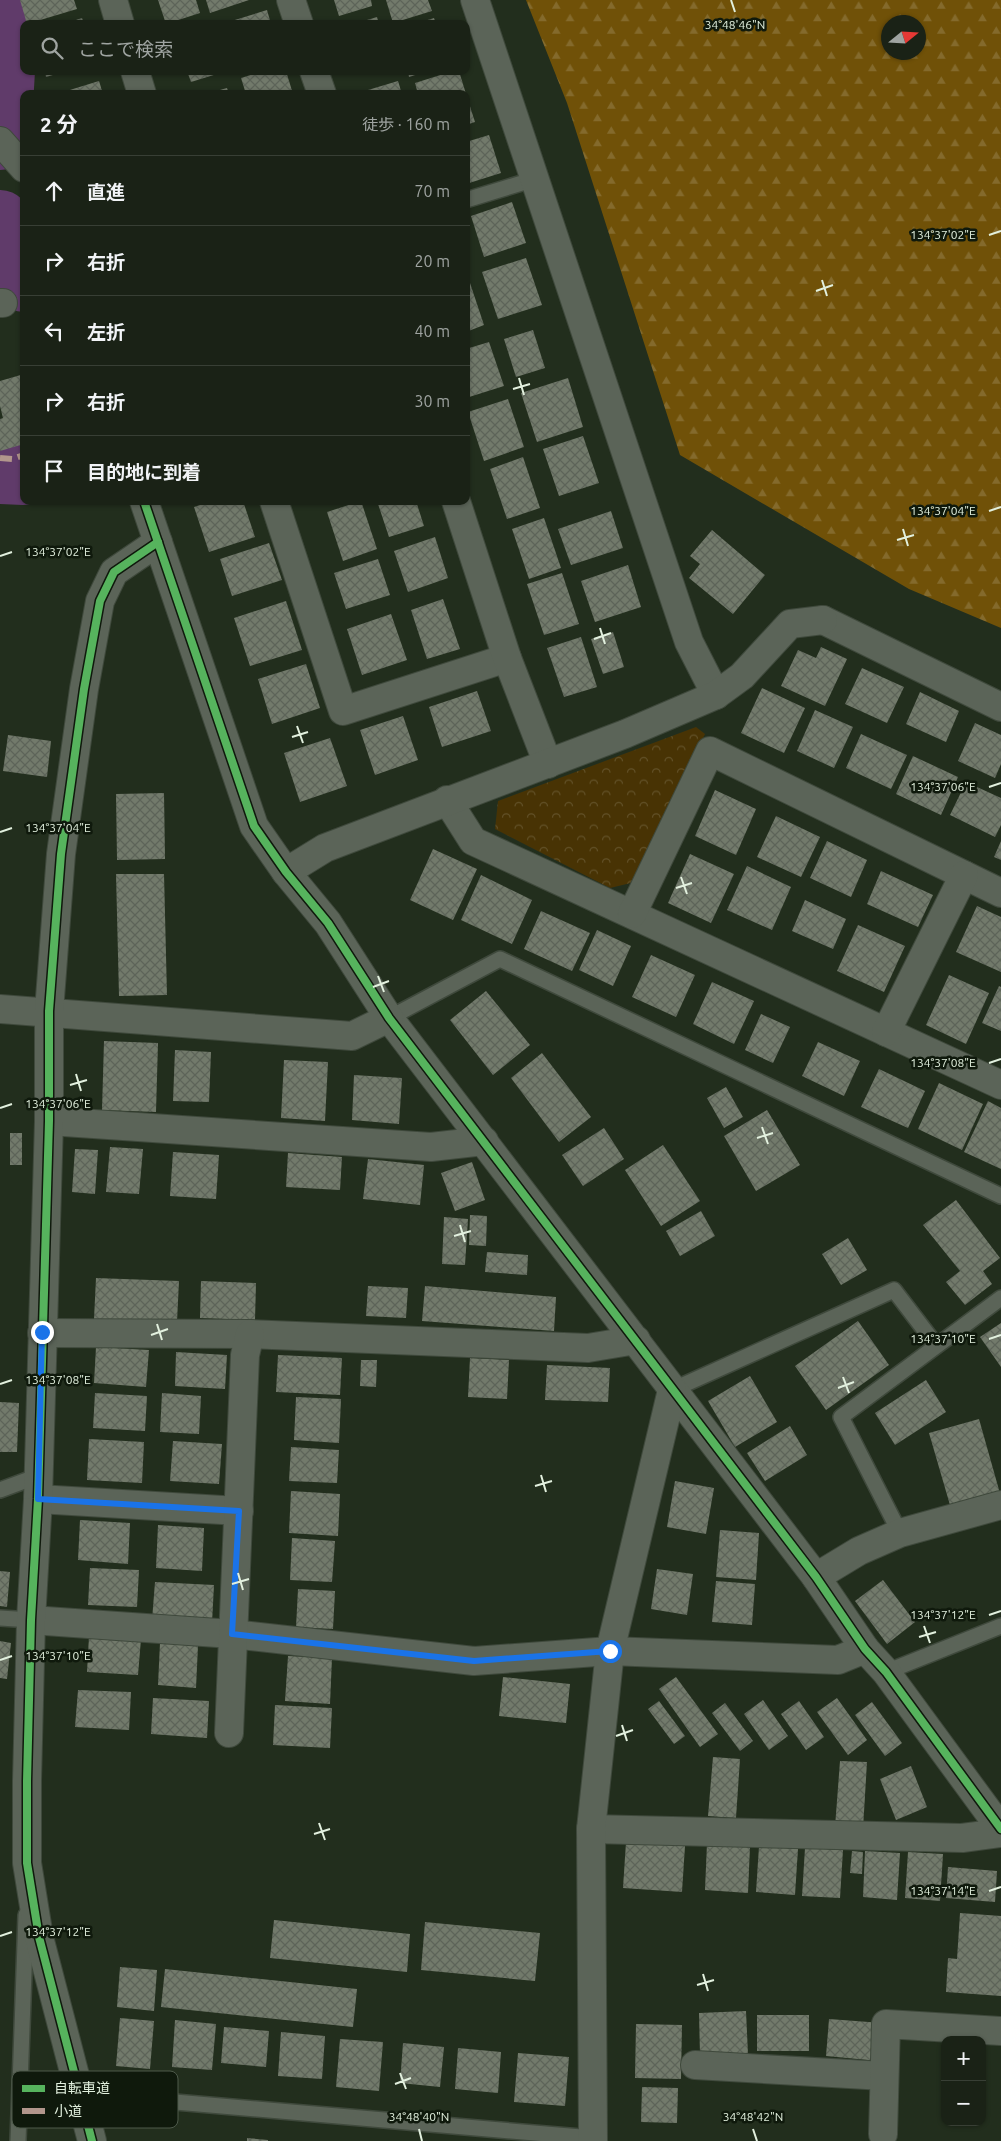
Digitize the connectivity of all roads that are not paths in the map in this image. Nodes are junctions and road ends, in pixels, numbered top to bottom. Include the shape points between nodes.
1 (113, 0) edge
2 (291, 0) edge
3 (475, 0) edge
4 (119, 20) edge
5 (298, 20) edge
6 (136, 75) edge
7 (315, 75) edge
8 (141, 90) edge
9 (321, 90) edge
10 (0, 141) edge
11 (20, 164) edge
12 (535, 179) junction
13 (470, 199) edge
14 (145, 505) edge
15 (275, 505) edge
16 (457, 505) edge
17 (158, 542) junction
18 (507, 658) junction
19 (716, 695) junction
20 (1001, 707) edge
21 (548, 764) junction
22 (448, 800) junction
23 (286, 872) junction
24 (964, 875) junction
25 (1001, 893) edge
26 (632, 914) junction
27 (0, 1009) edge
28 (49, 1011) junction
29 (389, 1018) junction
30 (886, 1032) junction
31 (1001, 1085) edge
32 (49, 1121) junction
33 (484, 1141) junction
34 (1001, 1196) edge
35 (1001, 1298) edge
36 (42, 1332) junction
37 (250, 1334) junction
38 (636, 1340) junction
39 (936, 1345) junction
40 (672, 1390) junction
41 (38, 1488) junction
42 (0, 1490) edge
43 (1001, 1506) edge
44 (239, 1511) junction
45 (900, 1533) junction
46 (816, 1578) junction
47 (0, 1618) edge
48 (31, 1620) junction
49 (1001, 1626) edge
50 (232, 1634) junction
51 (865, 1649) junction
52 (610, 1651) junction
53 (886, 1672) junction
54 (228, 1734) dead end
55 (591, 1829) junction
56 (1001, 1831) edge
57 (27, 1863) junction
58 (1001, 2031) edge
59 (695, 2065) dead end
60 (20, 2071) edge
61 (74, 2071) edge
62 (884, 2076) junction
63 (178, 2102) edge
64 (18, 2128) edge
65 (89, 2128) edge
66 (883, 2134) dead end
67 (593, 2139) edge
68 (18, 2141) edge
69 (92, 2141) edge

1 - 4 street
2 - 5 street
3 - 12 street
6 - 8 street
7 - 9 street
10 - 11 street
12 - 13 lane
12 - 19 street via 689,642
14 - 17 street
15 - 18 street via 343,711
16 - 18 street
17 - 23 street via 254,826
17 - 28 street via 114,572 100,601 61,854
18 - 21 street
19 - 20 street via 742,676 790,624 823,620
19 - 21 street
21 - 22 street
22 - 23 street via 325,848
22 - 26 street via 473,841
23 - 29 street via 328,923
24 - 25 street
24 - 26 street via 710,751
24 - 30 street
26 - 30 street
27 - 28 street
28 - 29 street via 352,1036
28 - 32 street
29 - 33 street
29 - 34 lane via 500,959
30 - 31 street
32 - 33 street via 431,1147
32 - 36 street
33 - 38 street
35 - 39 lane
36 - 37 street
36 - 41 street
37 - 38 street via 588,1348
37 - 44 street via 246,1355
38 - 40 street
39 - 40 lane via 894,1290
39 - 45 lane via 841,1417
40 - 46 street
40 - 52 street
41 - 42 lane
41 - 44 street
41 - 48 street
43 - 45 street
44 - 50 street
45 - 46 street via 860,1551
46 - 51 street
47 - 48 lane
48 - 50 street
48 - 57 street
49 - 53 lane
50 - 52 street via 474,1661
50 - 54 street
51 - 52 street via 838,1660
51 - 53 street
52 - 55 street
53 - 56 street
55 - 56 street via 962,1838
55 - 67 street
57 - 60 lane
57 - 61 street via 39,1937
58 - 62 street via 886,2024
59 - 62 street
62 - 66 street
63 - 67 lane
64 - 68 lane
65 - 69 street

